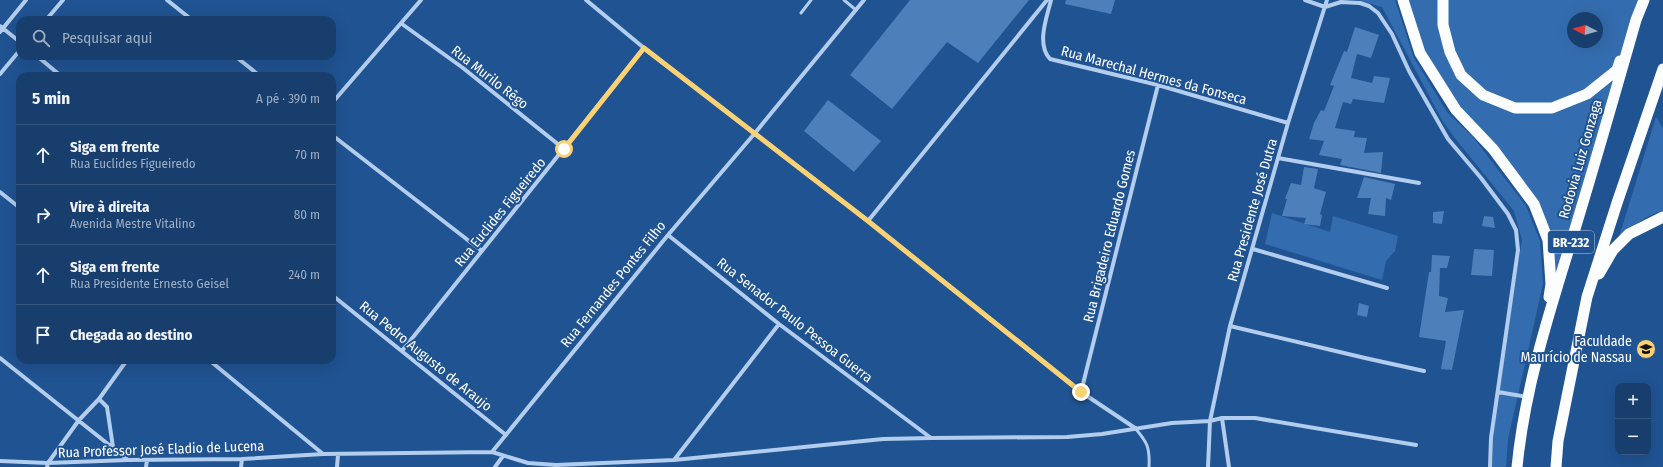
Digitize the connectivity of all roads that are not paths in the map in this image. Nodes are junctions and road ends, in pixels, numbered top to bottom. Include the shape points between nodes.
1 (26, 0) edge
2 (63, 0) edge
3 (167, 0) edge
4 (421, 0) edge
5 (586, 0) edge
6 (811, 0) edge
7 (844, 0) edge
8 (864, 0) edge
9 (1047, 0) edge
10 (1051, 0) edge
11 (1305, 0) edge
12 (1327, 0) edge
13 (1403, 0) edge
14 (1443, 0) edge
15 (1644, 0) edge
16 (1325, 7) junction
17 (856, 10) junction
18 (801, 13) dead end
19 (49, 16) edge
20 (187, 16) edge
21 (1636, 20) junction
22 (402, 24) junction
23 (1, 29) edge
24 (16, 39) edge
25 (644, 48) junction
26 (16, 55) edge
27 (42, 60) edge
28 (240, 60) edge
29 (1663, 69) edge
30 (56, 72) edge
31 (255, 72) edge
32 (0, 74) edge
33 (1158, 85) junction
34 (336, 98) edge
35 (1288, 123) junction
36 (755, 133) junction
37 (336, 138) edge
38 (564, 149) junction
39 (1278, 158) junction
40 (1419, 183) dead end
41 (0, 192) edge
42 (16, 205) edge
43 (1663, 217) edge
44 (868, 221) junction
45 (668, 235) junction
46 (1253, 250) junction
47 (482, 252) junction
48 (1387, 288) dead end
49 (1587, 297) junction
50 (336, 298) edge
51 (779, 324) junction
52 (1230, 326) junction
53 (1546, 326) junction
54 (402, 351) junction
55 (0, 358) edge
56 (124, 364) edge
57 (214, 364) edge
58 (1424, 371) dead end
59 (1081, 392) junction
60 (1498, 392) junction
61 (1527, 397) junction
62 (99, 399) junction
63 (1222, 418) junction
64 (79, 420) junction
65 (1210, 421) junction
66 (1135, 428) junction
67 (506, 435) junction
68 (930, 438) junction
69 (1416, 445) dead end
70 (112, 447) junction
71 (492, 452) junction
72 (323, 454) junction
73 (338, 455) junction
74 (503, 456) junction
75 (242, 458) junction
76 (128, 460) junction
77 (147, 460) junction
78 (674, 460) junction
79 (0, 461) edge
80 (48, 465) edge
81 (146, 467) edge
82 (241, 467) edge
83 (337, 467) edge
84 (496, 467) edge
85 (1149, 467) edge
86 (1208, 467) edge
87 (1229, 467) edge
88 (1490, 467) edge
89 (1517, 467) edge
90 (1556, 467) edge

1 - 23 street
2 - 19 street
3 - 20 street
4 - 22 street
5 - 25 street
6 - 18 lane
7 - 17 lane
8 - 17 street, Rua Fernandes Pontes Filho
9 - 44 street
10 - 33 street, Rua Marechal Hermes da Fonseca via 1043,47 1050,59
11 - 16 street
12 - 16 street, Rua Presidente José Dutra
13 - 53 highway via 1420,53 1456,110 1493,149 1534,204 1548,240 1551,284
14 - 21 highway via 1443,25 1450,52 1461,75 1483,95 1515,108 1552,108 1587,94 1617,70
15 - 21 highway, Rodovia Luiz Gonzaga / BR-232
16 - 35 street, Rua Presidente José Dutra
16 - 60 street via 1341,2 1360,3 1378,12 1445,134 1508,214 1516,230 1518,250
17 - 36 street, Rua Fernandes Pontes Filho
21 - 53 highway, Rodovia Luiz Gonzaga / BR-232
22 - 34 street
22 - 38 street, Rua Murilo Rêgo via 463,68
23 - 24 street
25 - 36 street
25 - 38 street, Rua Euclides Figueiredo
26 - 32 street
27 - 30 street
28 - 31 street
29 - 49 highway, BR-232 via 1616,203
33 - 35 street, Rua Marechal Hermes da Fonseca
33 - 59 street, Rua Brigadeiro Eduardo Gomes
35 - 39 street, Rua Presidente José Dutra
36 - 44 street
36 - 45 street, Rua Fernandes Pontes Filho
37 - 47 street
38 - 47 street, Rua Euclides Figueiredo
39 - 40 street
39 - 46 street, Rua Presidente José Dutra
41 - 42 street
43 - 49 highway via 1629,234 1613,250
44 - 59 street
45 - 51 street, Rua Senador Paulo Pessoa Guerra
45 - 67 street, Rua Fernandes Pontes Filho
46 - 48 street
46 - 52 street, Rua Presidente José Dutra
47 - 54 street, Rua Euclides Figueiredo
49 - 90 highway, BR-232 via 1558,440
50 - 54 street, Rua Pedro Augusto de Araujo
51 - 68 street, Rua Senador Paulo Pessoa Guerra
51 - 78 street
52 - 58 street
52 - 65 street, Rua Presidente José Dutra
53 - 61 highway, Rodovia Luiz Gonzaga / BR-232
54 - 67 street, Rua Pedro Augusto de Araujo
55 - 64 street
56 - 62 street
57 - 72 street
59 - 66 street
60 - 61 street
60 - 88 street via 1491,438
61 - 89 highway, Rodovia Luiz Gonzaga / BR-232
62 - 64 street
62 - 70 street via 107,407
63 - 65 street
63 - 69 street via 1255,418
63 - 87 street
64 - 70 street
64 - 80 street
65 - 66 street
65 - 86 street, Rua Presidente José Dutra
66 - 68 street via 1067,437
66 - 85 lane via 1146,441 1150,457
67 - 71 street, Rua Fernandes Pontes Filho
68 - 78 street via 884,439
70 - 76 street
71 - 73 street, Rua Professor José Eladio de Lucena
71 - 74 street
72 - 73 street, Rua Professor José Eladio de Lucena
72 - 75 street, Rua Professor José Eladio de Lucena
73 - 83 street
74 - 78 street via 528,463 556,466
74 - 84 street
75 - 77 street, Rua Professor José Eladio de Lucena
75 - 82 street
76 - 77 street, Rua Professor José Eladio de Lucena
76 - 80 street, Rua Professor José Eladio de Lucena
77 - 81 street
79 - 80 street, Rua Professor José Eladio de Lucena

